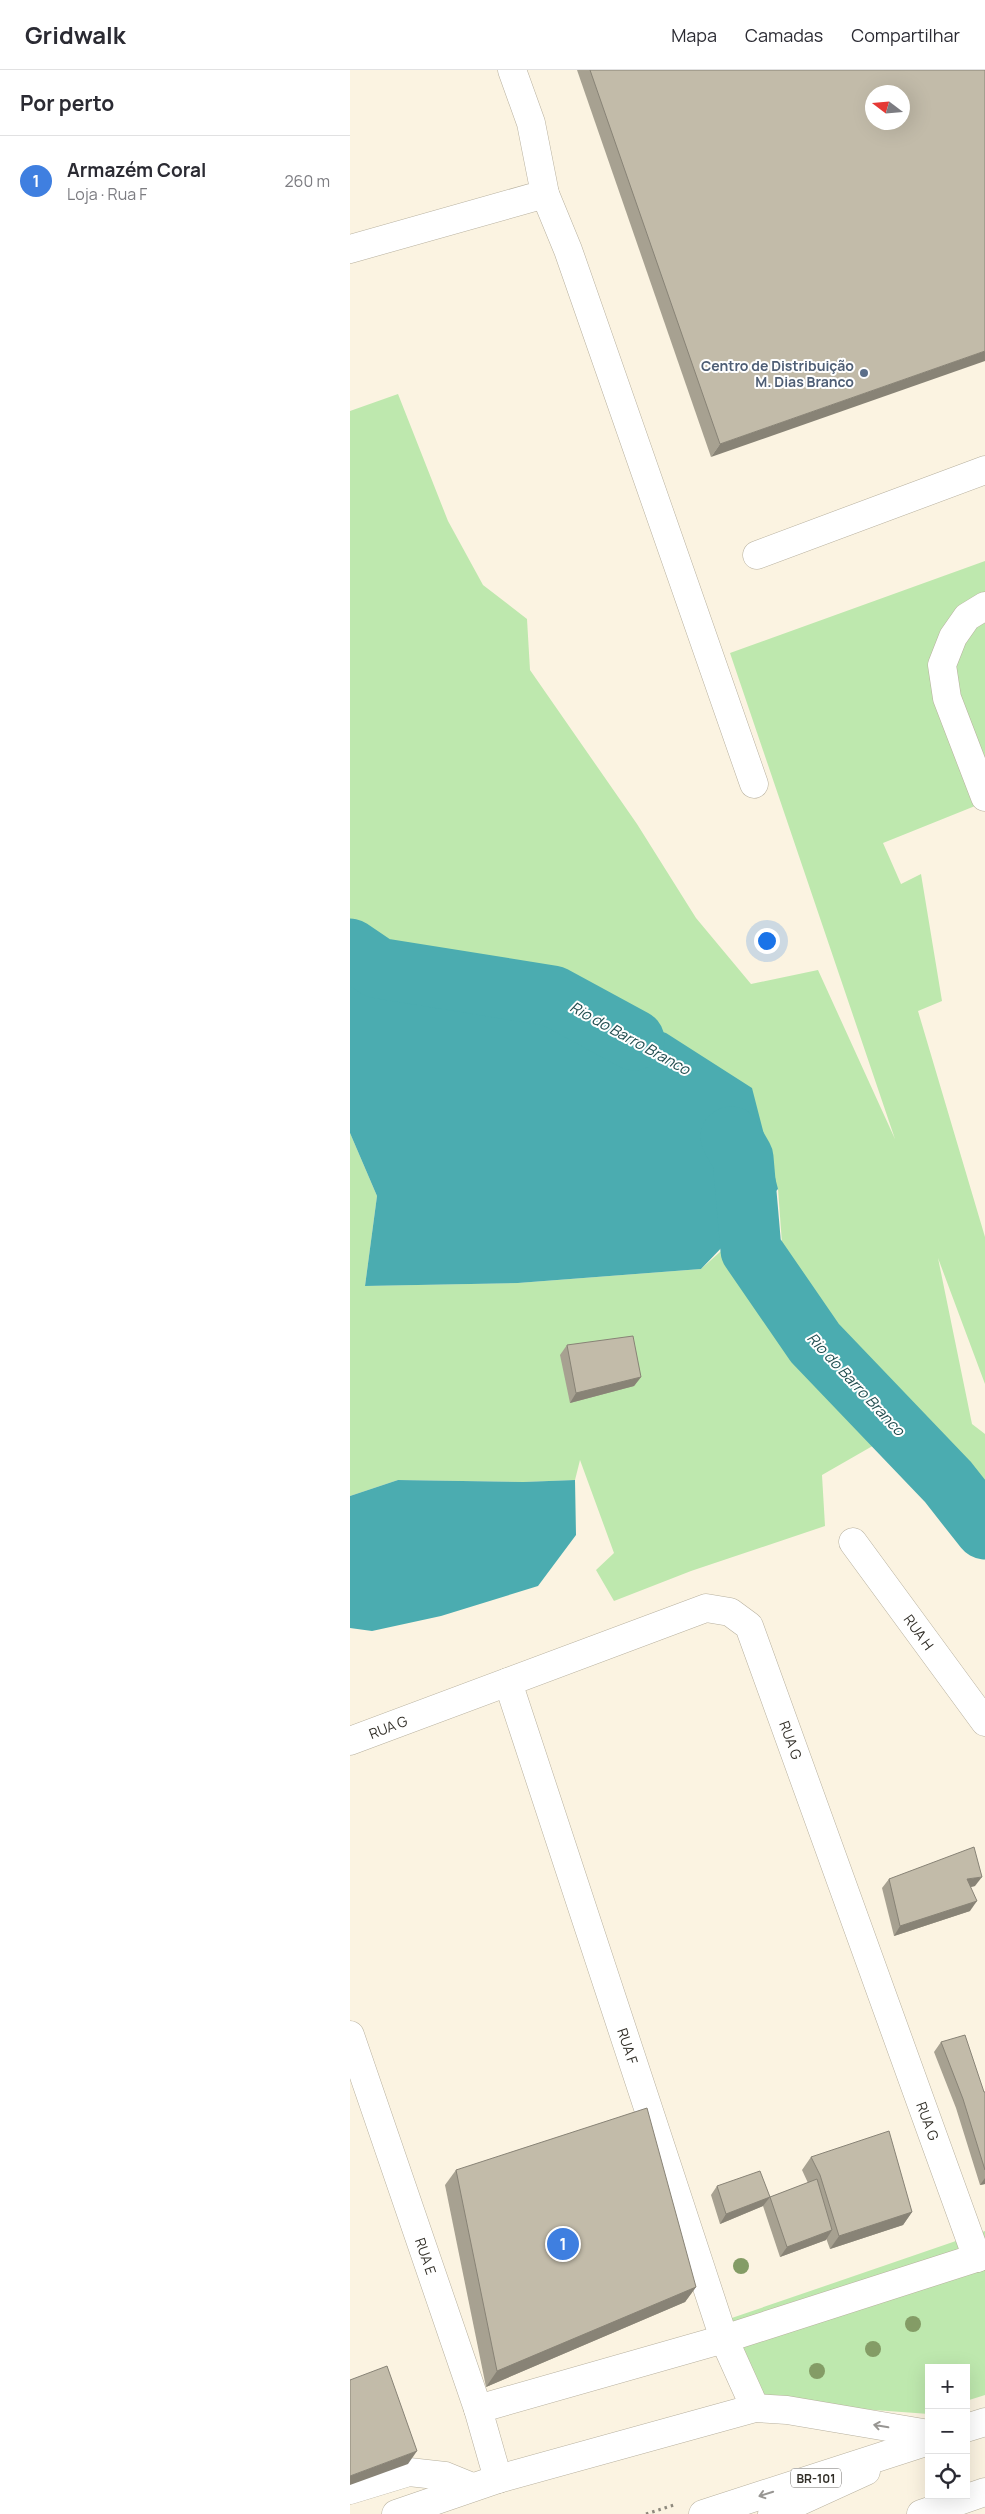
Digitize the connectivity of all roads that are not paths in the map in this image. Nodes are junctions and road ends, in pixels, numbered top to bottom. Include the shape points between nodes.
1 (512, 70) edge
2 (545, 194) junction
3 (350, 249) edge
4 (985, 470) edge
5 (757, 555) dead end
6 (985, 606) edge
7 (754, 784) dead end
8 (985, 797) edge
9 (853, 1542) dead end
10 (508, 1682) junction
11 (985, 1722) edge
12 (350, 1741) edge
13 (350, 2035) edge
14 (981, 2256) edge
15 (724, 2339) junction
16 (755, 2408) junction
17 (478, 2409) junction
18 (985, 2422) edge
19 (970, 2427) edge
20 (925, 2433) edge
21 (925, 2443) edge
22 (925, 2444) edge
23 (498, 2478) junction
24 (472, 2487) junction
25 (350, 2490) edge
26 (985, 2492) edge
27 (396, 2514) edge
28 (704, 2514) edge
29 (772, 2514) edge
30 (921, 2514) edge

1 - 2 main road via 531,123
2 - 3 main road
2 - 7 main road via 568,250
4 - 5 main road
6 - 8 main road via 967,617 953,637 942,665 947,698
9 - 11 main road, RUA H
10 - 12 main road, RUA G
10 - 14 main road, RUA G via 706,1608 730,1612 749,1626
10 - 15 main road, RUA F
13 - 17 main road, RUA E
14 - 15 main road
15 - 16 main road, RUA F
15 - 17 main road
20 -> 16 main road via 787,2410
16 - 23 main road
17 - 23 main road, RUA E
18 - 19 main road
21 -> 28 main road, BR-101
22 - 29 main road
23 - 24 main road
24 - 25 main road via 445,2476 408,2472
24 - 27 main road
26 - 30 main road

